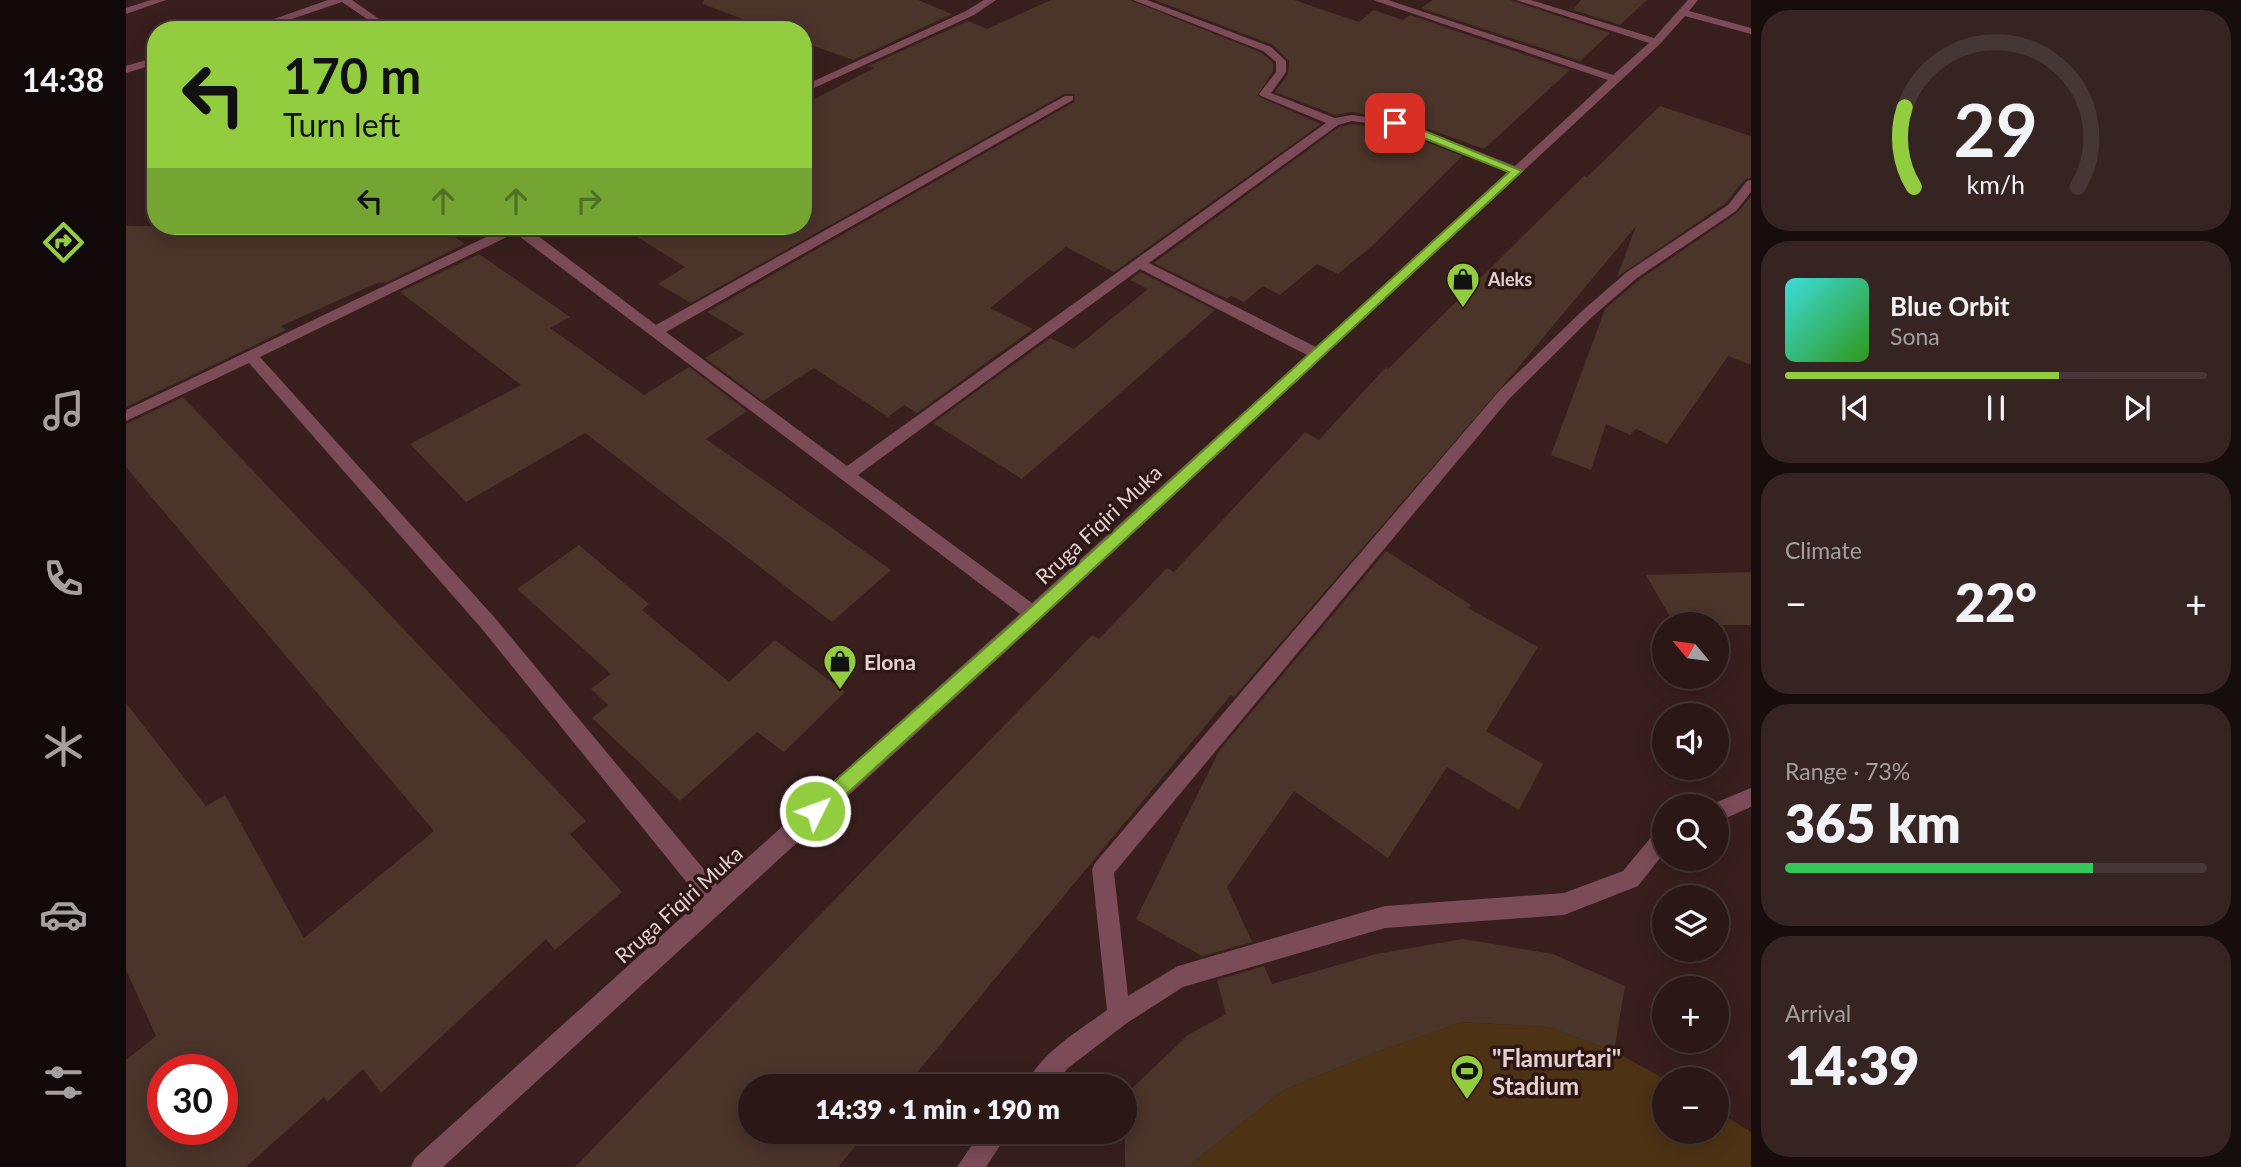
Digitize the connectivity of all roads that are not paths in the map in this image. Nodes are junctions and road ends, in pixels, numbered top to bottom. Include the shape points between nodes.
1 (161, 0) edge
2 (338, 0) edge
3 (345, 0) edge
4 (991, 0) edge
5 (1138, 0) edge
6 (1378, 0) edge
7 (1521, 0) edge
8 (1693, 0) edge
9 (126, 11) edge
10 (1683, 12) junction
11 (275, 21) edge
12 (376, 21) edge
13 (1751, 31) edge
14 (1656, 42) junction
15 (147, 63) edge
16 (126, 70) edge
17 (1615, 79) junction
18 (812, 86) edge
19 (1069, 99) dead end
20 (1334, 122) junction
21 (1517, 171) junction
22 (1751, 184) edge
23 (499, 235) edge
24 (529, 235) edge
25 (1139, 263) junction
26 (655, 332) junction
27 (1317, 354) junction
28 (251, 356) junction
29 (126, 416) edge
30 (846, 475) junction
31 (1034, 615) junction
32 (1751, 797) edge
33 (1729, 807) edge
34 (1652, 852) edge
35 (715, 900) junction
36 (1119, 1015) junction
37 (1048, 1074) edge
38 (988, 1144) edge
39 (424, 1167) edge
40 (970, 1167) edge

1 - 9 street
2 - 11 street
3 - 12 street
4 - 18 street
5 - 20 street via 1267,49 1281,61 1281,72 1265,94
6 - 17 street
7 - 14 street
8 - 10 street, Rruga Fiqiri Muka
10 - 13 street
10 - 14 street, Rruga Fiqiri Muka
14 - 17 street, Rruga Fiqiri Muka
15 - 16 street
17 - 21 street, Rruga Fiqiri Muka
19 - 26 street
20 - 21 street via 1345,117 1379,118
20 - 25 street
21 - 27 street, Rruga Fiqiri Muka
22 - 36 street via 1732,208 1632,275 1505,394 1103,870
23 - 28 street
24 - 26 street
25 - 27 street
25 - 30 street
26 - 30 street
27 - 31 street, Rruga Fiqiri Muka
28 - 29 street
28 - 35 street via 381,497
30 - 31 street
31 - 35 street, Rruga Fiqiri Muka
32 - 33 street
34 - 36 street via 1630,879 1564,904 1385,917 1178,977
35 - 39 street, Rruga Fiqiri Muka
36 - 37 street
38 - 40 street

